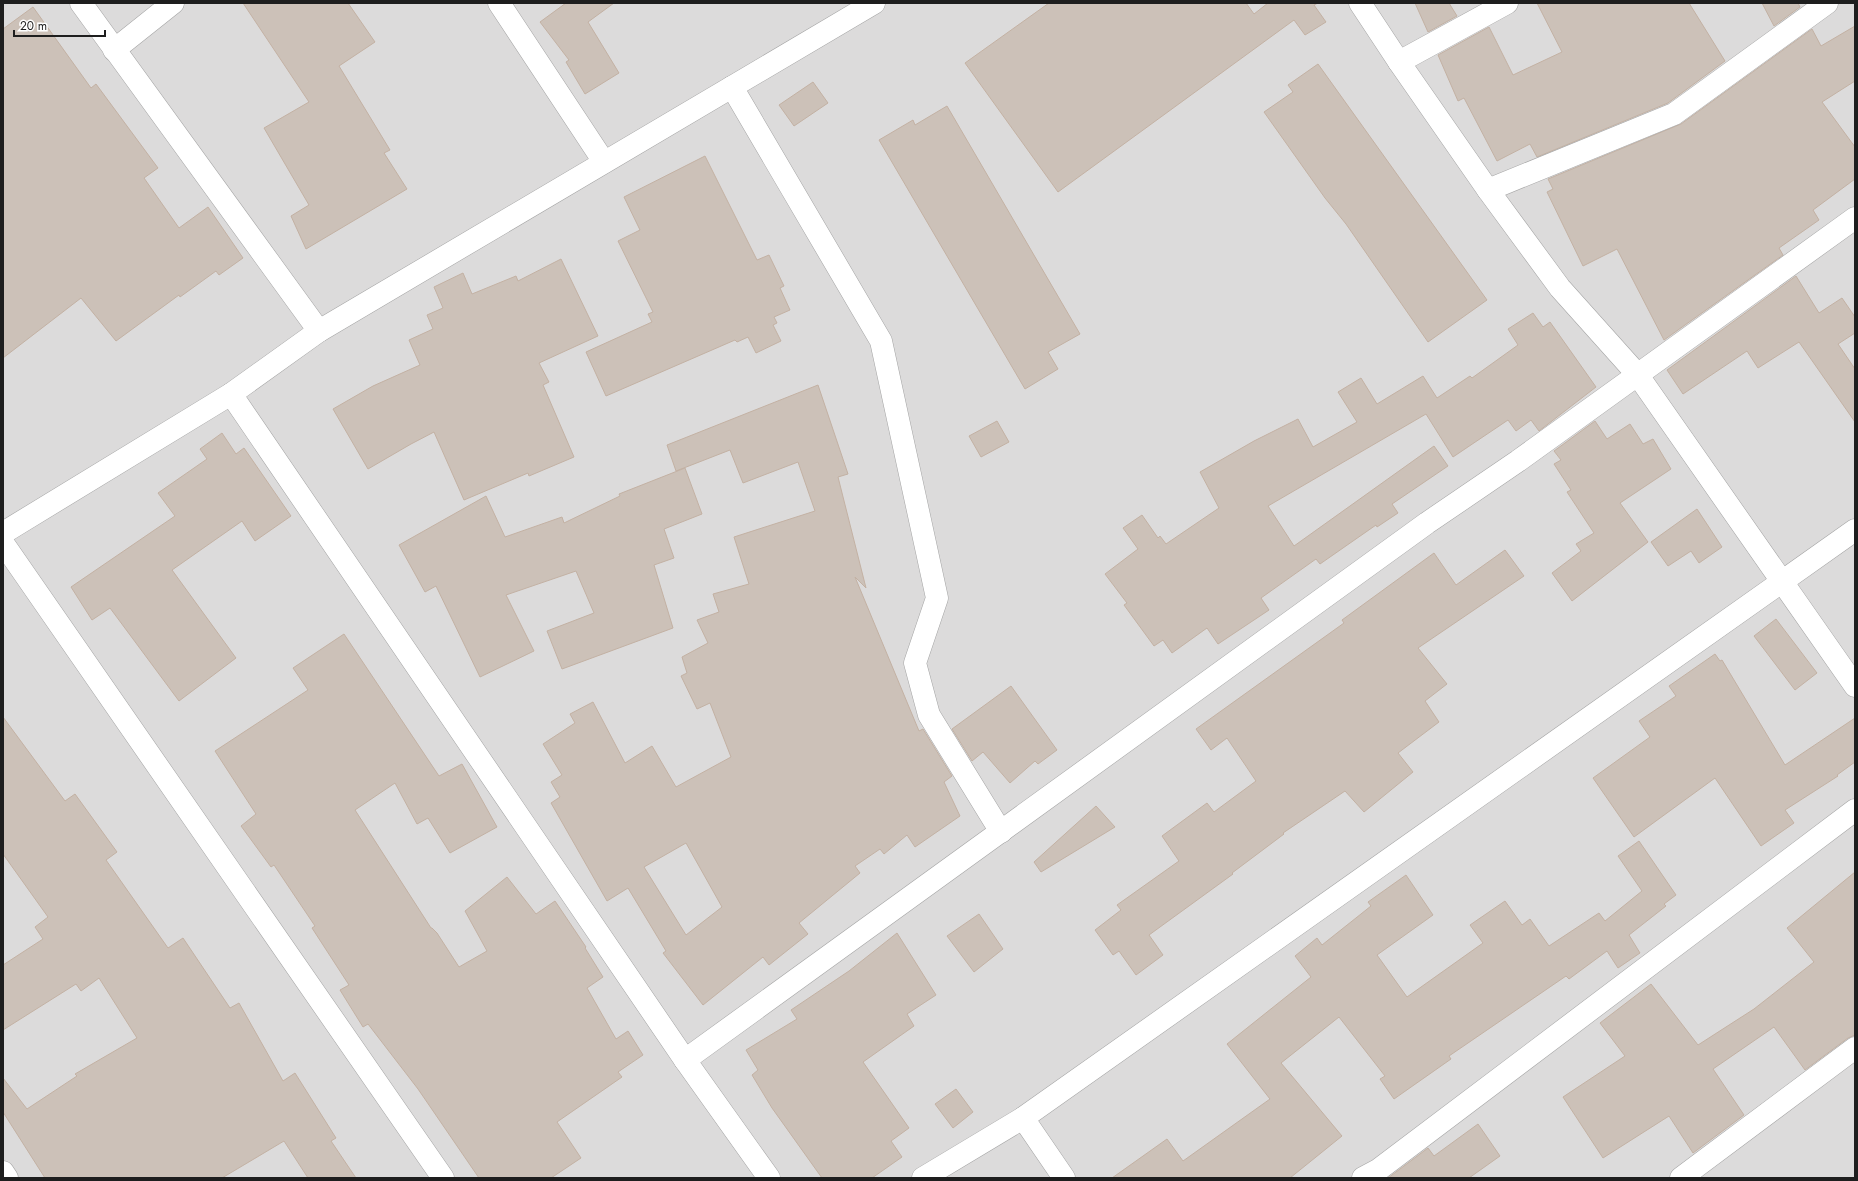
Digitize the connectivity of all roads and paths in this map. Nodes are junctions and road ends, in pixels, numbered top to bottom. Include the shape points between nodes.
1 (81, 3) edge
2 (173, 3) edge
3 (499, 3) edge
4 (874, 3) edge
5 (1360, 3) edge
6 (1507, 3) edge
7 (1827, 3) edge
8 (114, 50) junction
9 (1399, 62) junction
10 (732, 86) junction
11 (604, 162) junction
12 (1488, 190) junction
13 (1855, 218) edge
14 (319, 331) junction
15 (1637, 374) junction
16 (231, 394) junction
17 (1855, 530) edge
18 (3, 533) edge
19 (3, 543) edge
20 (1781, 582) junction
21 (1855, 686) edge
22 (1855, 810) edge
23 (1001, 832) junction
24 (1855, 1048) edge
25 (685, 1060) junction
26 (1023, 1118) junction
27 (3, 1172) edge
28 (7, 1178) edge
29 (443, 1178) edge
30 (769, 1178) edge
31 (923, 1178) edge
32 (1064, 1178) edge
33 (1363, 1178) edge
34 (1681, 1178) edge

1 - 8 street
2 - 8 street
3 - 11 street
4 - 10 street
5 - 9 street
6 - 9 street
7 - 12 street via 1674,114
8 - 14 street
9 - 12 street
10 - 11 street
10 - 23 street via 881,340 937,598 915,663 929,715
11 - 14 street
12 - 15 street via 1560,288
13 - 15 street
14 - 16 street
15 - 20 street
15 - 23 street
16 - 18 street
16 - 25 street
17 - 20 street
19 - 29 street
20 - 21 street
20 - 26 street
22 - 33 street via 1378,1170
23 - 25 street
24 - 34 street
25 - 30 street
26 - 31 street
26 - 32 street
27 - 28 street

